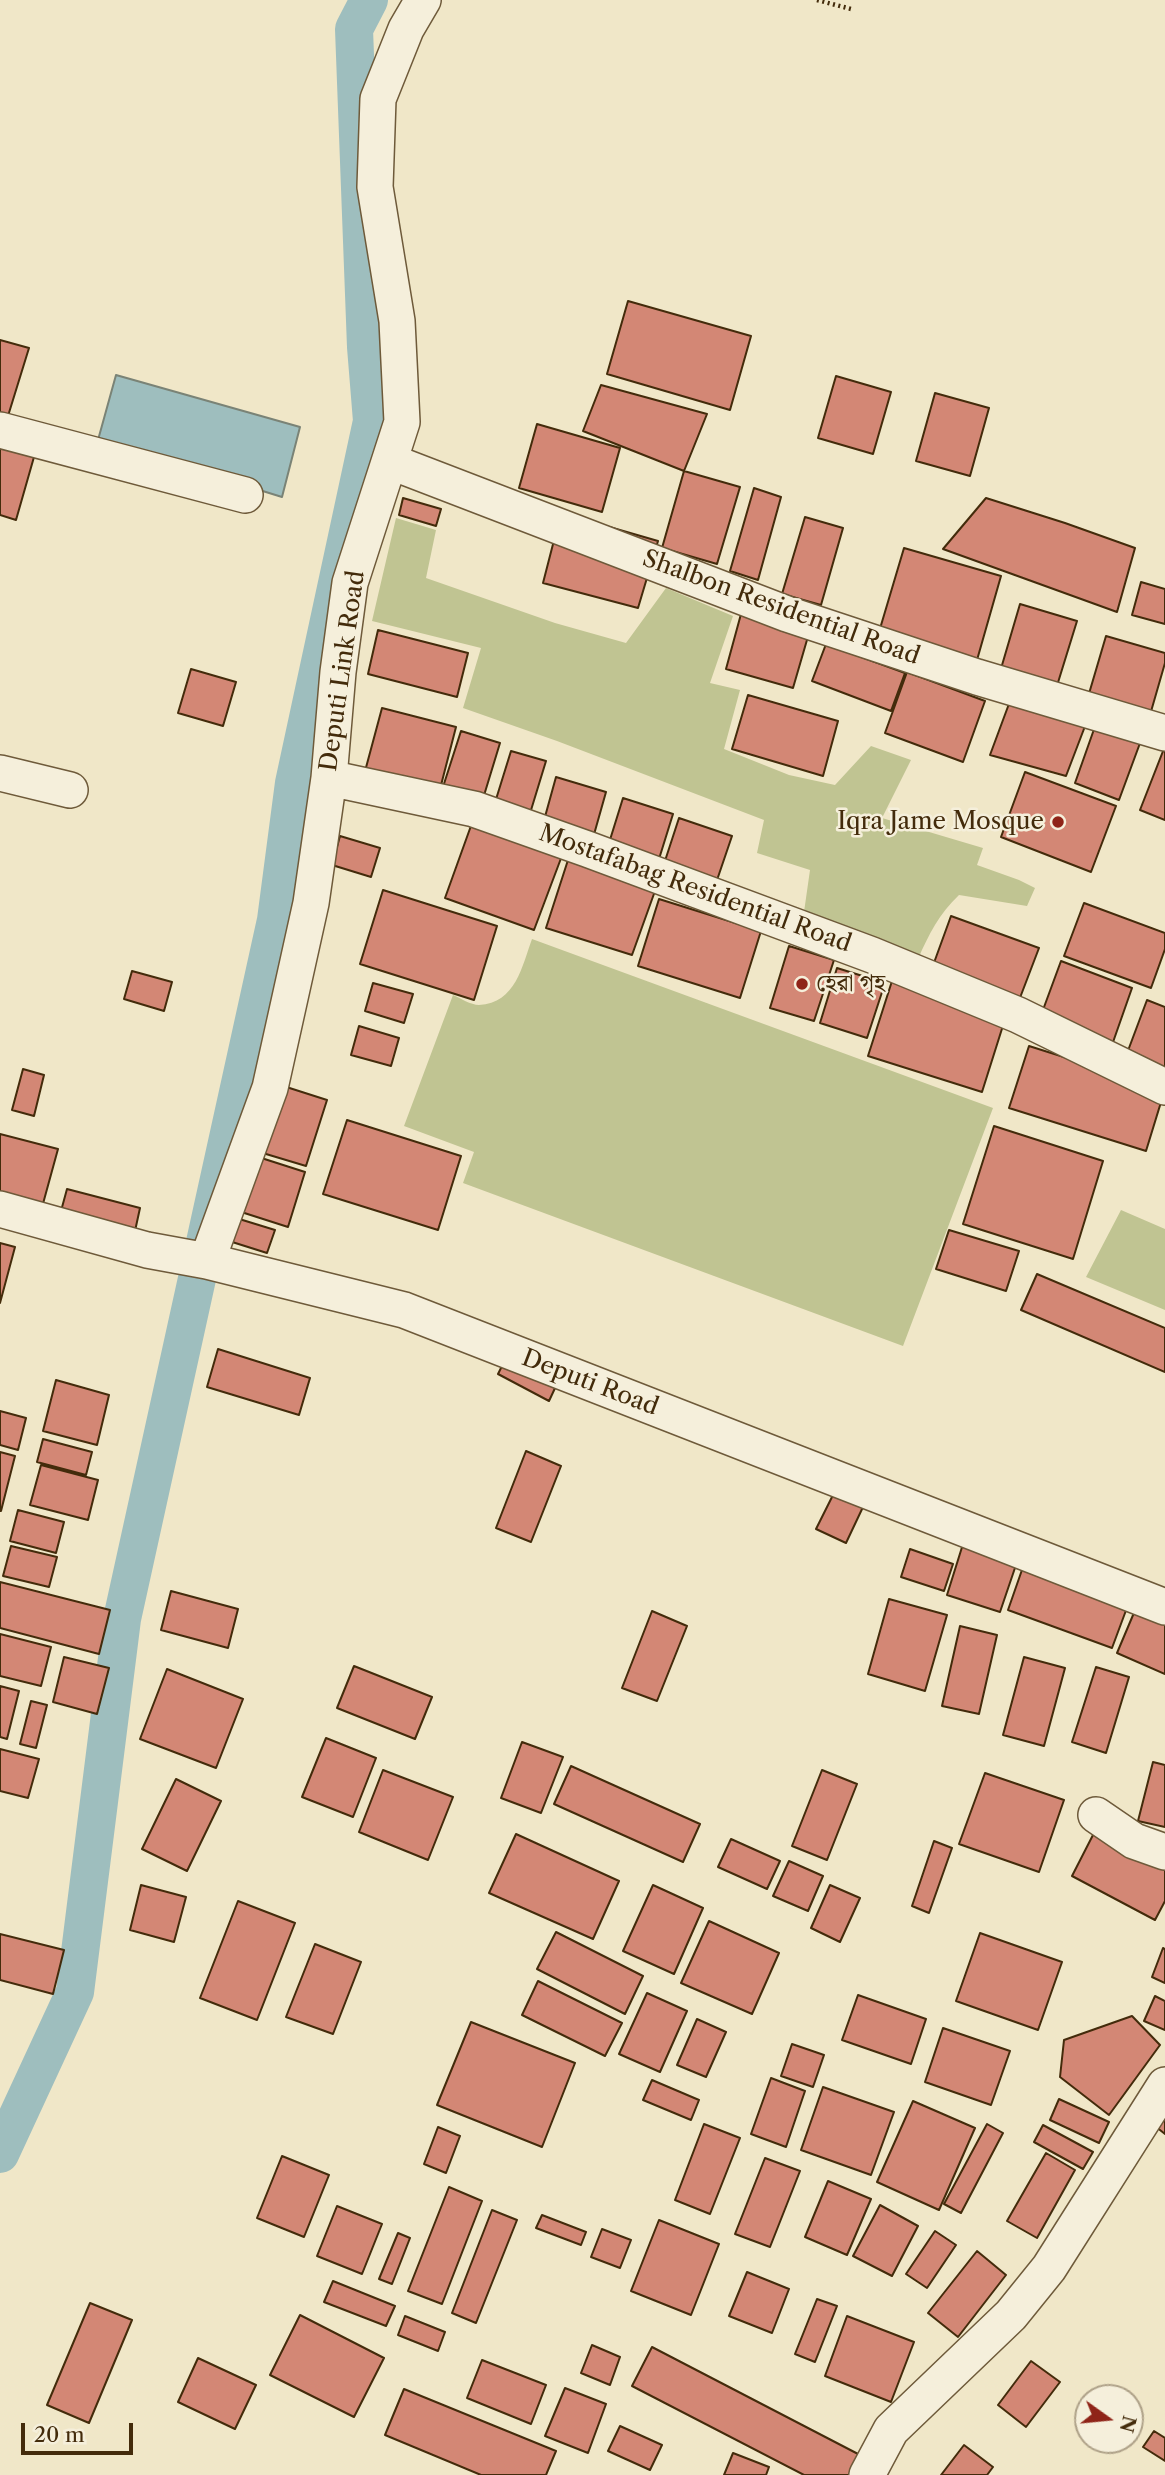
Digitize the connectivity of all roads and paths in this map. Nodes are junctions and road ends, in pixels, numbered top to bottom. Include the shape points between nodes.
1 (423, 0) edge
2 (817, 0) edge
3 (851, 9) dead end
4 (0, 430) edge
5 (402, 466) dead end
6 (245, 495) dead end
7 (1165, 733) edge
8 (0, 773) edge
9 (328, 778) junction
10 (70, 790) dead end
11 (1165, 1087) edge
12 (0, 1209) edge
13 (207, 1261) junction
14 (1165, 1607) edge
15 (1096, 1815) dead end
16 (1165, 1852) edge
17 (1165, 2085) edge
18 (867, 2475) edge

1 - 9 street, Deputi Link Road via 378,99 375,187 397,321 402,422 350,583
2 - 3 path
4 - 6 street
5 - 7 street, Shalbon Residential Road via 787,614
8 - 10 street
9 - 11 street, Mostafabag Residential Road via 474,809 535,830 884,960 1018,1015
9 - 13 street, Deputi Link Road via 312,903 270,1088
12 - 13 street, Deputi Road via 147,1250
13 - 14 street, Deputi Road via 404,1310
15 - 16 street via 1133,1841
17 - 18 street via 1049,2268 1011,2315 891,2430

